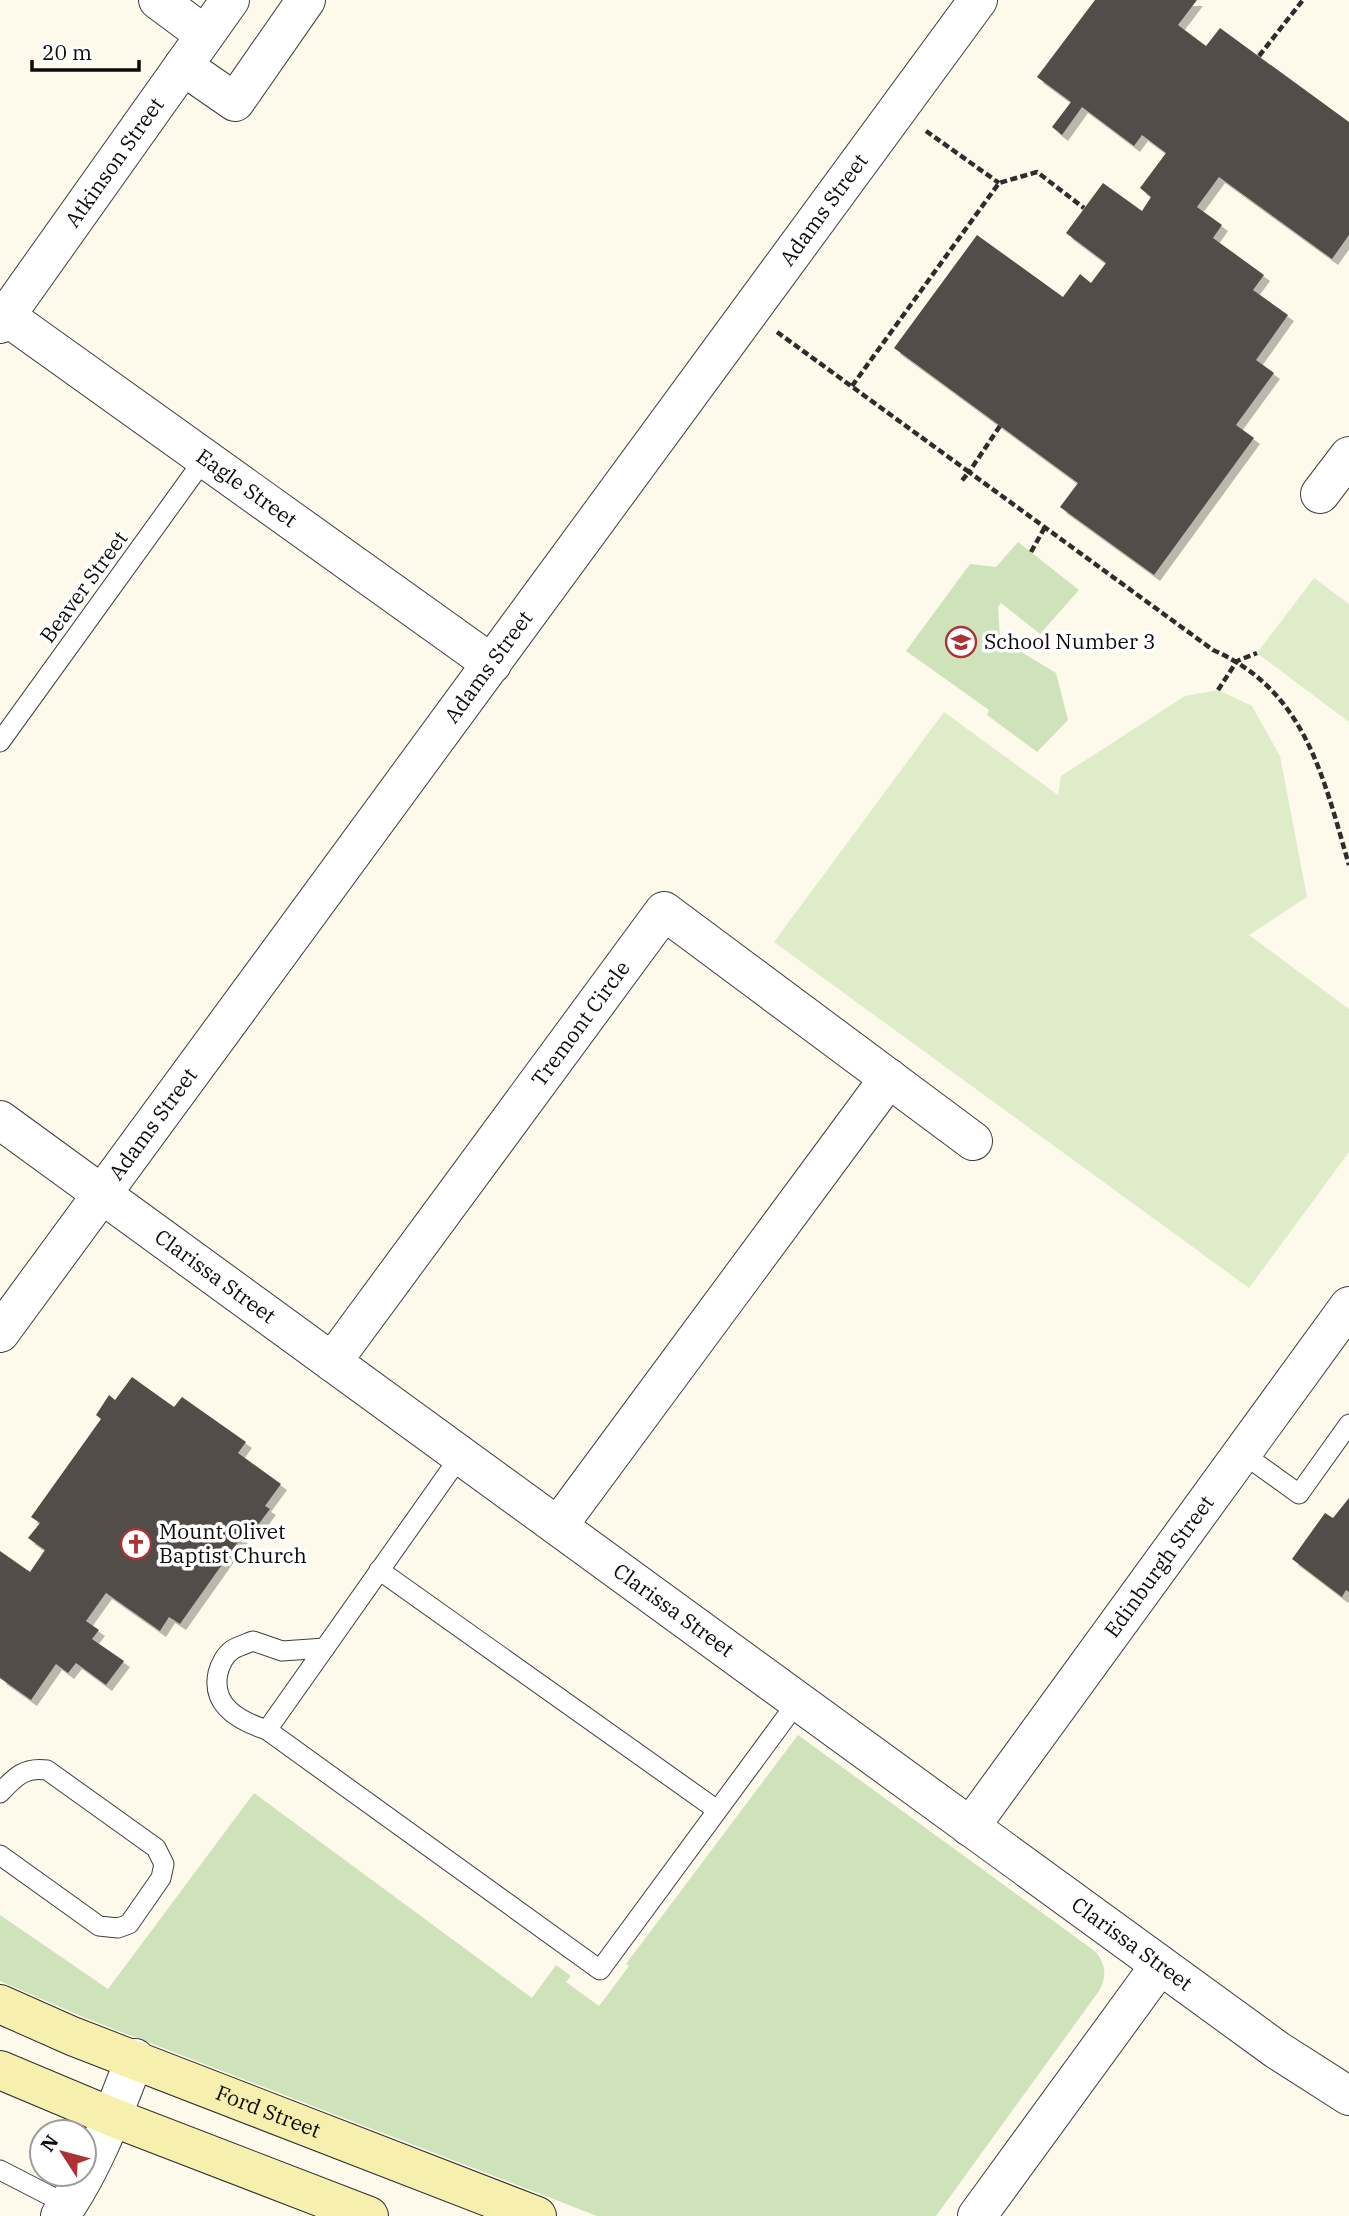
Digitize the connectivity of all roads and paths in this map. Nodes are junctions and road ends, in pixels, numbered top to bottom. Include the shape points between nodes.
1 (158, 0) edge
2 (230, 0) edge
3 (306, 0) edge
4 (978, 0) edge
5 (1303, 0) edge
6 (205, 35) junction
7 (1259, 56) dead end
8 (184, 66) junction
9 (897, 111) junction
10 (999, 183) junction
11 (1084, 208) dead end
12 (750, 312) junction
13 (2, 318) edge
14 (852, 386) junction
15 (1000, 426) dead end
16 (1349, 456) edge
17 (205, 458) junction
18 (969, 472) junction
19 (960, 482) dead end
20 (1320, 494) dead end
21 (1045, 527) junction
22 (1031, 552) dead end
23 (1257, 653) dead end
24 (1237, 661) junction
25 (492, 664) junction
26 (1218, 690) dead end
27 (0, 741) edge
28 (1349, 865) edge
29 (889, 1078) junction
30 (0, 1120) edge
31 (973, 1141) dead end
32 (102, 1194) junction
33 (1349, 1307) edge
34 (0, 1333) edge
35 (332, 1362) junction
36 (1349, 1424) edge
37 (1242, 1453) junction
38 (461, 1455) junction
39 (558, 1526) junction
40 (379, 1570) junction
41 (325, 1648) junction
42 (798, 1701) junction
43 (267, 1730) junction
44 (0, 1793) edge
45 (717, 1810) junction
46 (970, 1826) junction
47 (0, 1855) edge
48 (1160, 1965) junction
49 (0, 2004) edge
50 (135, 2059) junction
51 (0, 2070) edge
52 (1349, 2095) edge
53 (112, 2117) junction
54 (0, 2170) edge
55 (64, 2211) edge
56 (369, 2216) edge
57 (537, 2216) edge
58 (977, 2216) edge

1 - 6 street
2 - 6 street, Atkinson Street
3 - 8 street via 235,102
4 - 9 street, Adams Street
5 - 7 path
6 - 8 street, Atkinson Street
8 - 13 street, Atkinson Street
9 - 10 path
9 - 12 street, Adams Street
10 - 11 path via 1037,172
10 - 14 path
12 - 14 path
12 - 25 street, Adams Street
13 - 17 street, Eagle Street
14 - 18 path
15 - 18 path
16 - 20 street
17 - 25 street, Eagle Street
17 - 27 lane, Beaver Street
18 - 19 path
18 - 21 path
21 - 22 path
21 - 24 path via 1213,650
23 - 24 path
24 - 26 path
24 - 28 path via 1267,685 1298,722 1320,768
25 - 32 street, Adams Street
29 - 31 street, Tremont Circle
29 - 35 street, Tremont Circle via 664,911
29 - 39 street
30 - 32 street, Clarissa Street
32 - 34 street, Adams Street
32 - 35 street, Clarissa Street
33 - 37 street, Edinburgh Street
35 - 38 street, Clarissa Street
36 - 37 lane via 1299,1494
37 - 46 street, Edinburgh Street
38 - 39 street, Clarissa Street
38 - 40 lane
39 - 42 street, Clarissa Street
40 - 41 lane
40 - 45 lane
41 - 43 lane
41 - 43 lane via 282,1651 253,1640 231,1651 220,1665 219,1699 245,1723
42 - 45 lane
42 - 46 street, Clarissa Street
43 - 45 lane via 600,1970
44 - 47 lane via 16,1776 32,1768 47,1770 156,1848 164,1864 161,1878 129,1924 118,1928 99,1926
46 - 48 street, Clarissa Street
48 - 52 street, Clarissa Street via 1277,2050
48 - 58 street
49 - 50 main road, Ford Street
50 - 53 street
50 - 57 main road, Ford Street
51 - 53 main road
53 - 55 street
53 - 56 main road
54 - 55 lane

